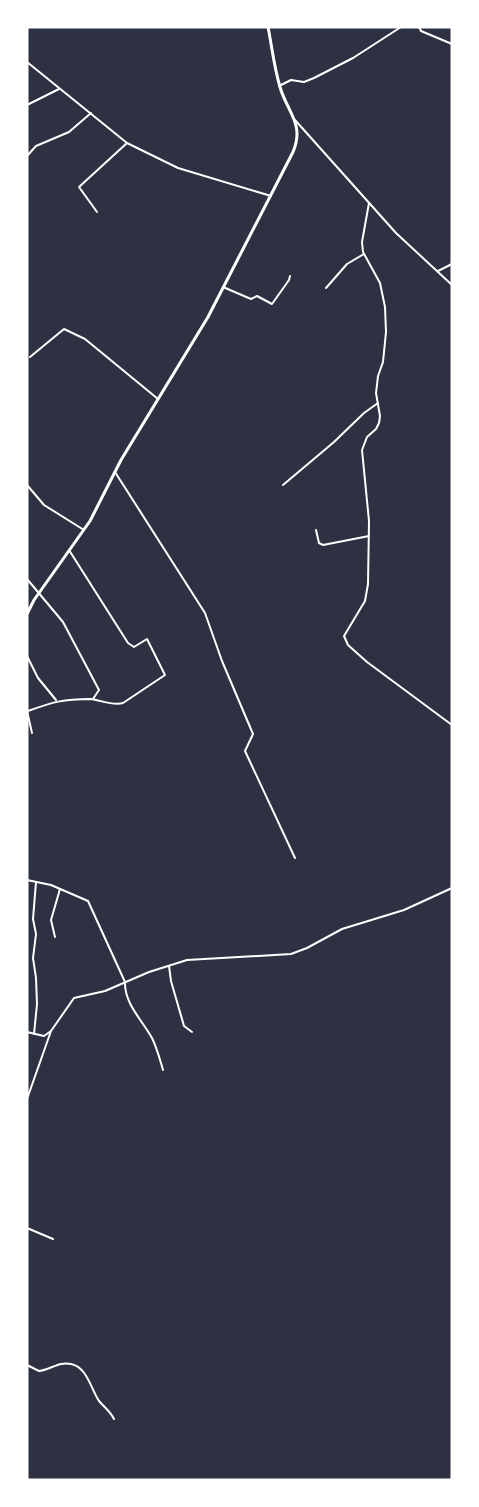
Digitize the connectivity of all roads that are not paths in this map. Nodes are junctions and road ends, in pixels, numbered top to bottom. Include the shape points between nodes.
1 (268, 27) edge
2 (401, 27) edge
3 (419, 27) edge
4 (452, 44) edge
5 (27, 62) edge
6 (279, 86) junction
7 (59, 88) junction
8 (27, 105) edge
9 (91, 112) junction
10 (295, 120) junction
11 (127, 143) junction
12 (27, 156) edge
13 (271, 195) junction
14 (369, 203) junction
15 (97, 212) dead end
16 (364, 254) junction
17 (452, 264) edge
18 (438, 271) junction
19 (290, 276) dead end
20 (452, 285) edge
21 (223, 287) junction
22 (326, 288) dead end
23 (30, 357) dead end
24 (158, 399) junction
25 (378, 403) junction
26 (115, 472) junction
27 (27, 485) edge
28 (283, 485) dead end
29 (84, 530) junction
30 (316, 530) dead end
31 (369, 536) junction
32 (69, 550) junction
33 (27, 579) edge
34 (39, 594) junction
35 (27, 614) edge
36 (27, 656) edge
37 (93, 699) junction
38 (57, 700) junction
39 (28, 711) edge
40 (452, 725) edge
41 (32, 733) dead end
42 (295, 858) dead end
43 (27, 880) edge
44 (36, 882) junction
45 (452, 888) edge
46 (60, 889) junction
47 (55, 937) dead end
48 (170, 966) junction
49 (125, 982) junction
50 (51, 1031) junction
51 (27, 1032) edge
52 (192, 1032) dead end
53 (34, 1034) junction
54 (164, 1070) dead end
55 (28, 1091) edge
56 (27, 1099) edge
57 (27, 1228) edge
58 (53, 1239) dead end
59 (27, 1365) edge
60 (114, 1419) dead end

1 - 6 street
2 - 6 street via 314,78
3 - 4 street
5 - 7 street
6 - 10 street
7 - 8 street
7 - 9 street
9 - 11 street
9 - 12 street via 69,132 36,146
10 - 13 street via 296,146
10 - 14 street
11 - 13 street via 177,168
11 - 15 street via 79,187
13 - 21 street
14 - 16 street via 362,242
14 - 18 street
16 - 22 street via 347,264
16 - 25 street via 380,283 385,306
17 - 18 street
18 - 20 street
19 - 21 street via 272,304
21 - 24 street
23 - 24 street via 64,329 85,339
24 - 26 street
25 - 28 street
25 - 31 street via 379,423 362,450
26 - 29 street
26 - 42 street via 205,613 253,734 245,751
27 - 29 street via 44,505
29 - 32 street
30 - 31 street via 323,545
31 - 40 street via 365,601 344,636 348,645
32 - 34 street
32 - 37 street via 128,643 134,647 147,639 165,675 123,703
33 - 34 street
34 - 35 street
34 - 37 street via 63,622 92,672 99,690
36 - 38 street via 38,678
37 - 38 street
38 - 39 street
39 - 41 street
43 - 44 street
44 - 46 street
44 - 53 street
45 - 48 street via 404,910 342,929 291,954 202,959
46 - 47 street via 51,920
46 - 49 street via 90,903
48 - 49 street
48 - 52 street via 184,1026
49 - 50 street via 74,998
49 - 54 street via 136,1015
50 - 53 street via 44,1036
50 - 55 street
51 - 53 street
55 - 56 street
57 - 58 street
59 - 60 street via 39,1371 60,1364 76,1366

